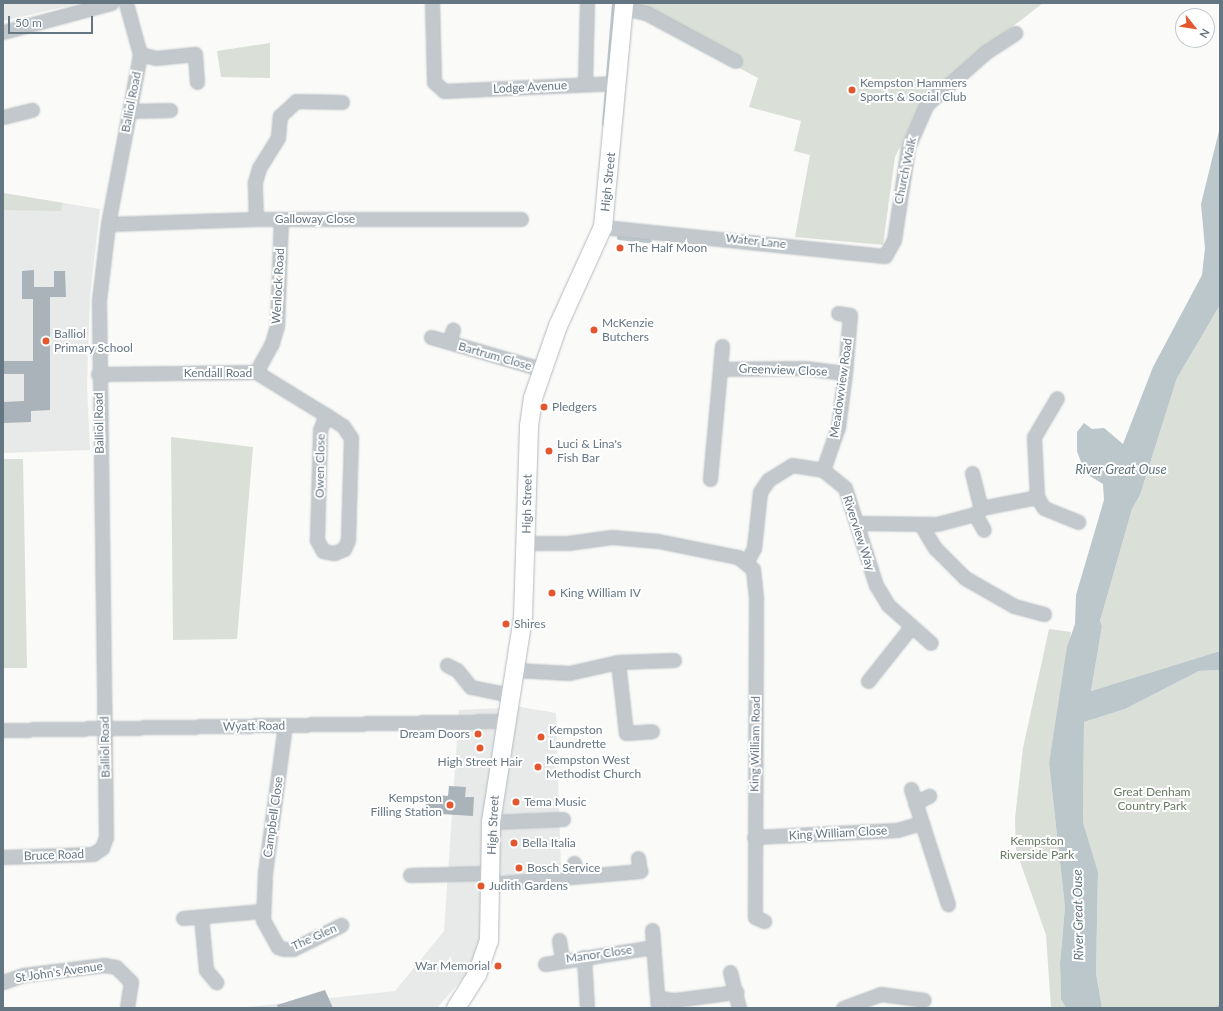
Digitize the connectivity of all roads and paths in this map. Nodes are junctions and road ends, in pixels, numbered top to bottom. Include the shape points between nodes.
1 (111, 3) edge
2 (126, 3) edge
3 (432, 3) edge
4 (587, 3) edge
5 (624, 5) edge
6 (3, 32) edge
7 (1015, 33) dead end
8 (140, 54) junction
9 (735, 61) dead end
10 (197, 82) dead end
11 (610, 83) junction
12 (585, 84) junction
13 (342, 102) dead end
14 (32, 110) dead end
15 (170, 110) dead end
16 (130, 111) junction
17 (3, 117) edge
18 (256, 219) junction
19 (521, 219) dead end
20 (281, 220) junction
21 (108, 224) junction
22 (603, 227) junction
23 (885, 256) joint
24 (838, 313) dead end
25 (431, 336) dead end
26 (722, 346) dead end
27 (541, 369) junction
28 (720, 369) junction
29 (256, 372) junction
30 (845, 373) junction
31 (98, 374) junction
32 (1058, 398) dead end
33 (326, 415) junction
34 (822, 470) junction
35 (972, 473) dead end
36 (710, 479) dead end
37 (1037, 497) junction
38 (978, 511) junction
39 (1078, 522) dead end
40 (858, 523) junction
41 (921, 525) junction
42 (984, 530) dead end
43 (527, 543) junction
44 (746, 563) junction
45 (1044, 614) dead end
46 (911, 628) junction
47 (931, 643) dead end
48 (674, 660) dead end
49 (618, 662) junction
50 (455, 665) dead end
51 (516, 670) junction
52 (868, 681) dead end
53 (511, 695) junction
54 (505, 721) junction
55 (285, 725) junction
56 (105, 729) junction
57 (3, 730) edge
58 (652, 731) dead end
59 (911, 789) dead end
60 (929, 796) dead end
61 (915, 803) junction
62 (563, 819) dead end
63 (491, 822) junction
64 (922, 823) junction
65 (754, 837) junction
66 (102, 848) joint
67 (3, 857) edge
68 (638, 858) dead end
69 (574, 862) dead end
70 (410, 875) dead end
71 (576, 876) junction
72 (491, 878) junction
73 (948, 904) dead end
74 (262, 910) junction
75 (202, 917) junction
76 (183, 918) dead end
77 (764, 921) dead end
78 (341, 925) dead end
79 (652, 930) dead end
80 (559, 940) dead end
81 (653, 947) junction
82 (584, 957) junction
83 (562, 959) junction
84 (545, 964) dead end
85 (730, 972) dead end
86 (3, 982) edge
87 (216, 982) dead end
88 (736, 992) junction
89 (924, 1000) dead end
90 (659, 1003) edge
91 (127, 1008) edge
92 (456, 1008) edge
93 (587, 1008) edge
94 (739, 1008) edge
95 (843, 1008) edge

1 - 6 street
2 - 8 street, Balliol Road
3 - 12 street, Lodge Avenue via 434,82 444,91
4 - 12 street
5 - 9 street via 646,13
5 - 11 main road, High Street
7 - 23 street, Church Walk via 986,52 927,104 908,147 894,240
8 - 10 street via 156,58 195,54
8 - 16 street, Balliol Road
11 - 12 street, Lodge Avenue
11 - 22 main road, High Street
13 - 18 street via 296,102 288,106 280,116 274,148 259,168 255,182
14 - 17 street
15 - 16 street
16 - 21 street, Balliol Road
18 - 20 street, Galloway Close
18 - 21 street, Galloway Close
19 - 20 street, Galloway Close
20 - 29 street, Wenlock Road via 277,326 272,343
21 - 31 street, Balliol Road via 99,300
22 - 23 street, Water Lane
22 - 27 main road, High Street
24 - 30 street, Meadowview Road via 850,315
25 - 27 street, Bartrum Close via 451,336
26 - 28 street, Greenview Close
27 - 43 main road, High Street via 529,426
28 - 30 street, Greenview Close via 804,368
28 - 36 street, Greenview Close
29 - 31 street, Kendall Road
29 - 33 street, Kendall Road
30 - 34 street, Meadowview Road via 838,427
31 - 56 street, Balliol Road
32 - 37 street via 1034,438
33 - 33 street, Owen Close via 343,426 351,438 348,540 344,549 334,553 323,550 317,540 320,430
34 - 40 street, Riverview Way via 845,488
34 - 44 street via 792,466 768,480 756,510 754,548
35 - 38 street
37 - 38 street
37 - 39 street via 1044,508
38 - 41 street
38 - 42 street
40 - 41 street
40 - 46 street, Riverview Way via 876,585 888,605
41 - 45 street via 935,548 965,578 1008,603
43 - 44 street via 568,543 612,537 706,550
43 - 51 main road, High Street
44 - 65 street, King William Road via 756,578
46 - 47 street, Riverview Way
46 - 52 street
48 - 49 street
49 - 51 street via 569,674
49 - 58 street via 626,733
50 - 53 street via 471,687
51 - 53 main road, High Street
53 - 54 main road, High Street
54 - 55 street, Wyatt Road
54 - 63 main road, High Street
55 - 56 street, Wyatt Road
55 - 74 street, Campbell Close
56 - 57 street, Wyatt Road
56 - 66 street, Balliol Road via 106,837
59 - 61 street
60 - 61 street
61 - 64 street
62 - 63 street
63 - 72 main road, High Street
64 - 65 street, King William Close via 897,830
64 - 73 street via 939,890
65 - 77 street, King William Road via 755,917
66 - 67 street, Bruce Road via 82,855
68 - 71 street via 640,871
69 - 71 street
70 - 72 street
71 - 72 street
72 - 92 main road, High Street via 490,941 484,961
74 - 75 street
74 - 78 street, The Glen via 266,931 284,949 293,949
75 - 76 street
75 - 87 street via 206,970
79 - 81 street
80 - 83 street
81 - 82 street, Manor Close
81 - 90 street
82 - 83 street, Manor Close
82 - 93 street
83 - 84 street, Manor Close
85 - 88 street
86 - 91 street, St John's Avenue via 23,975 104,965 116,967 131,982
88 - 90 street
88 - 94 street
89 - 95 street via 881,994

